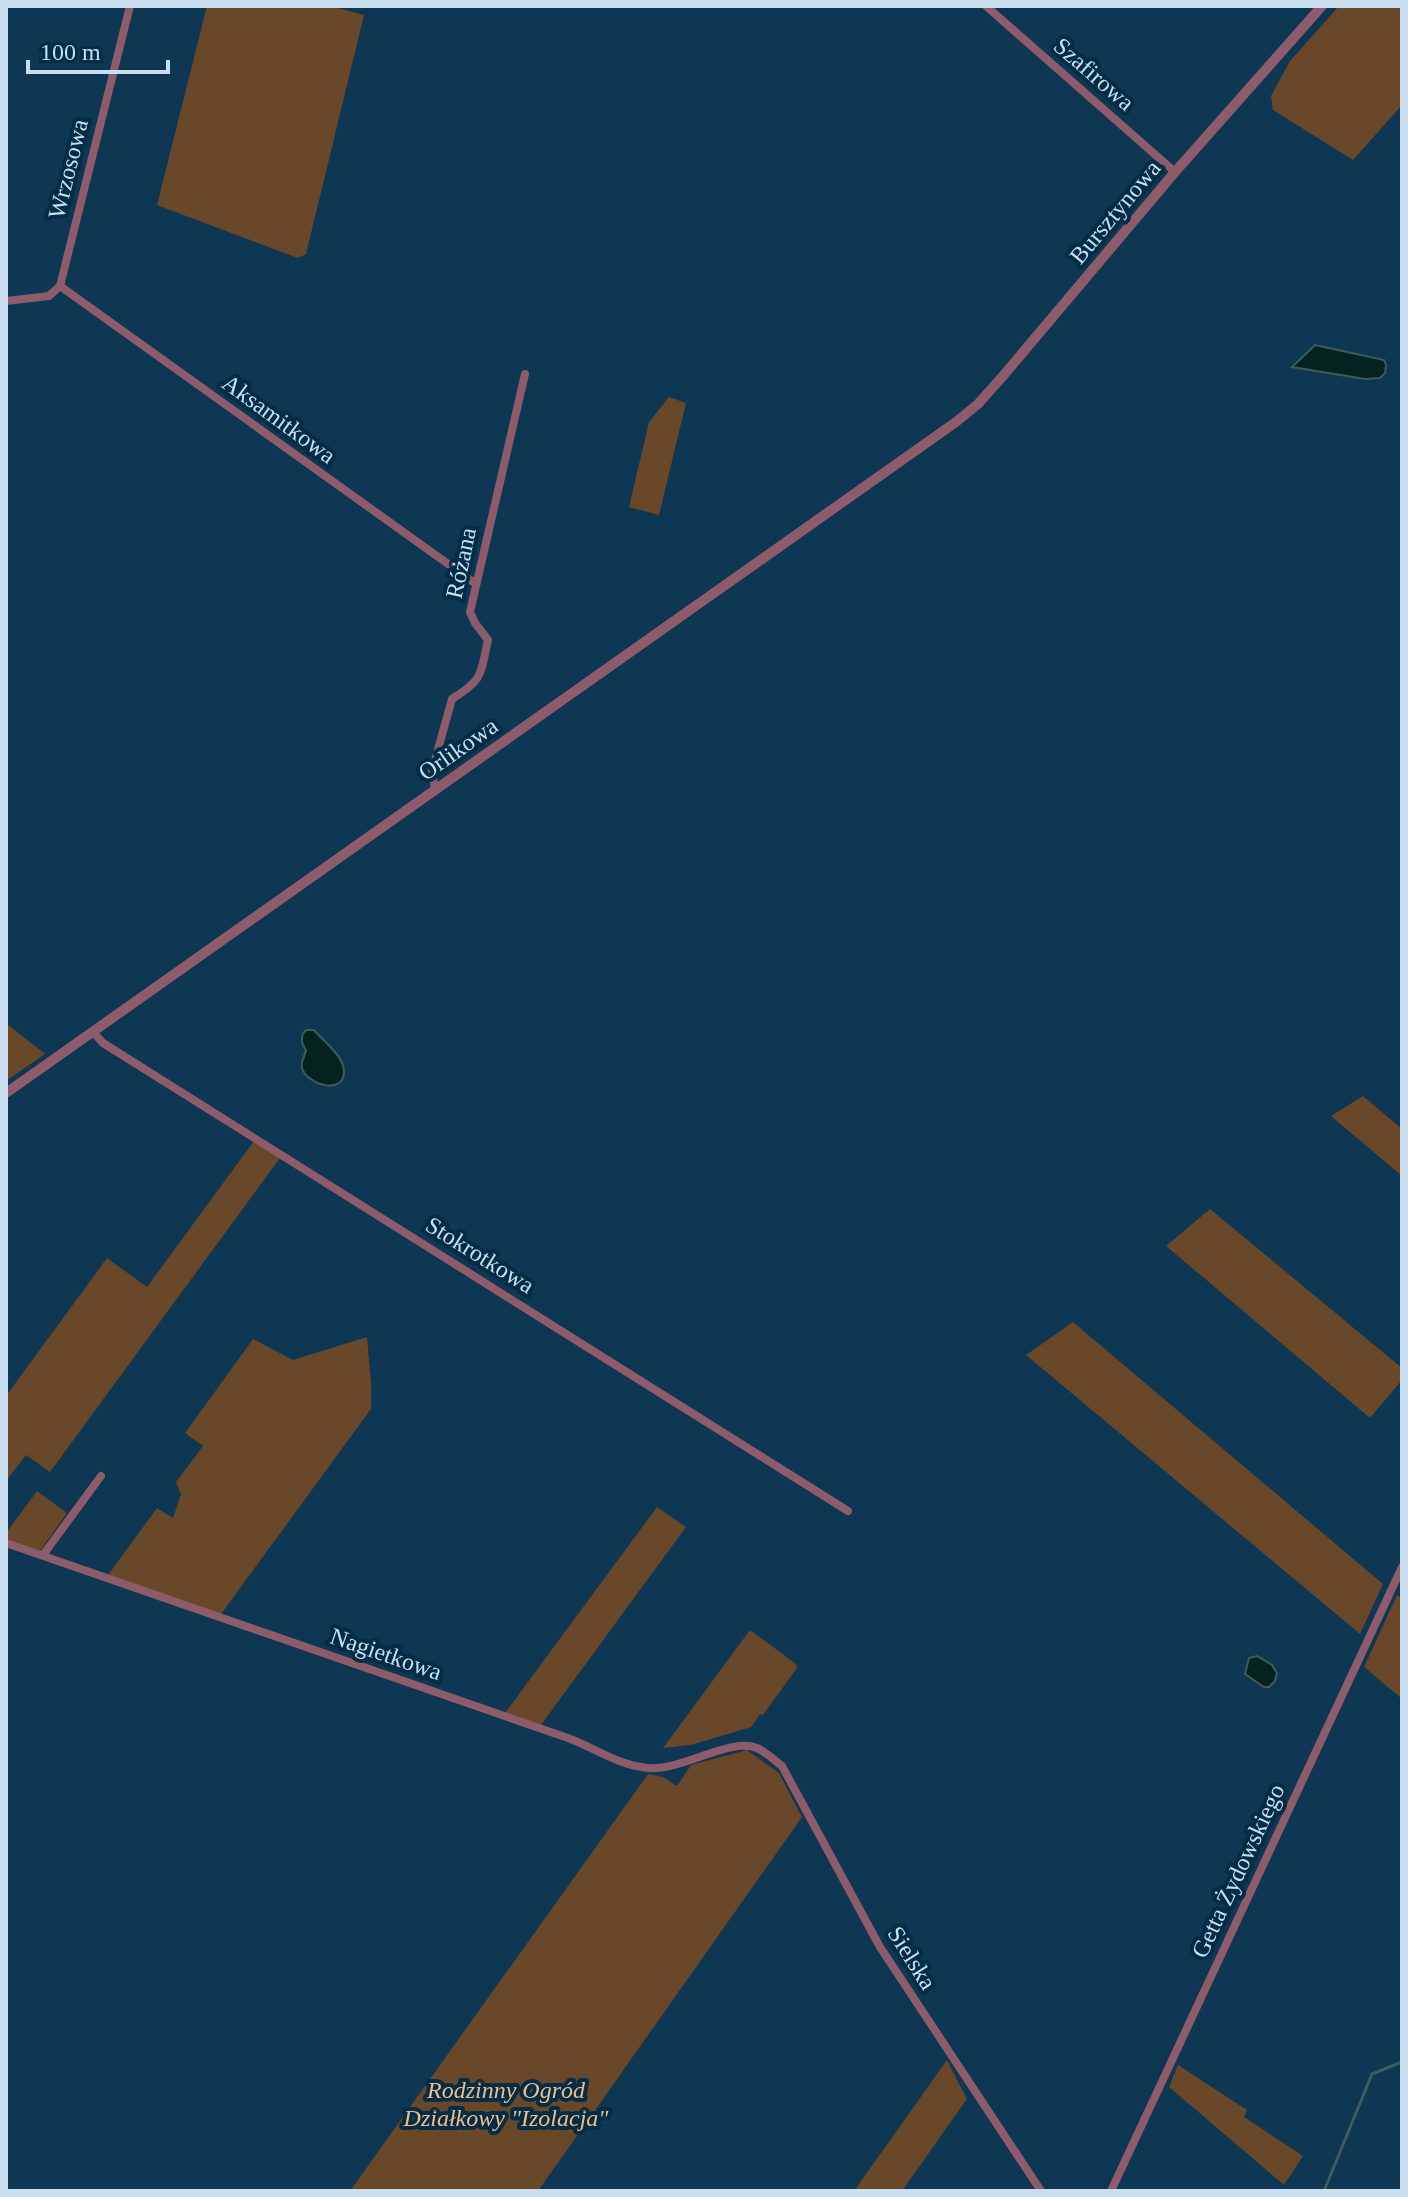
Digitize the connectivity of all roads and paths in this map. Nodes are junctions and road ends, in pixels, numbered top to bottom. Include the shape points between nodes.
1 (130, 6) edge
2 (986, 6) edge
3 (1322, 6) edge
4 (1175, 172) junction
5 (60, 286) junction
6 (6, 301) edge
7 (525, 374) dead end
8 (934, 439) joint
9 (476, 584) junction
10 (435, 790) junction
11 (93, 1032) junction
12 (6, 1093) edge
13 (101, 1476) dead end
14 (848, 1511) dead end
15 (6, 1543) edge
16 (43, 1555) junction
17 (1402, 1567) edge
18 (754, 1747) joint
19 (1041, 2191) edge
20 (1111, 2191) edge

1 - 5 street, Wrzosowa
2 - 4 street, Szafirowa
3 - 4 street, Bursztynowa
4 - 8 street, Bursztynowa via 978,404
5 - 6 street via 49,296
5 - 9 street, Aksamitkowa
7 - 9 street, Różana
8 - 10 street, Orlikowa
9 - 10 street, Różana via 470,612 488,640 474,685 452,699 432,771
10 - 11 street, Orlikowa
11 - 12 street, Orlikowa
11 - 14 street, Stokrotkowa
13 - 16 street
15 - 16 street, Nagietkowa
16 - 18 street, Nagietkowa via 568,1738 629,1766 668,1767
17 - 20 street, Getta Żydowskiego
18 - 19 street, Sielska via 782,1766 880,1947

